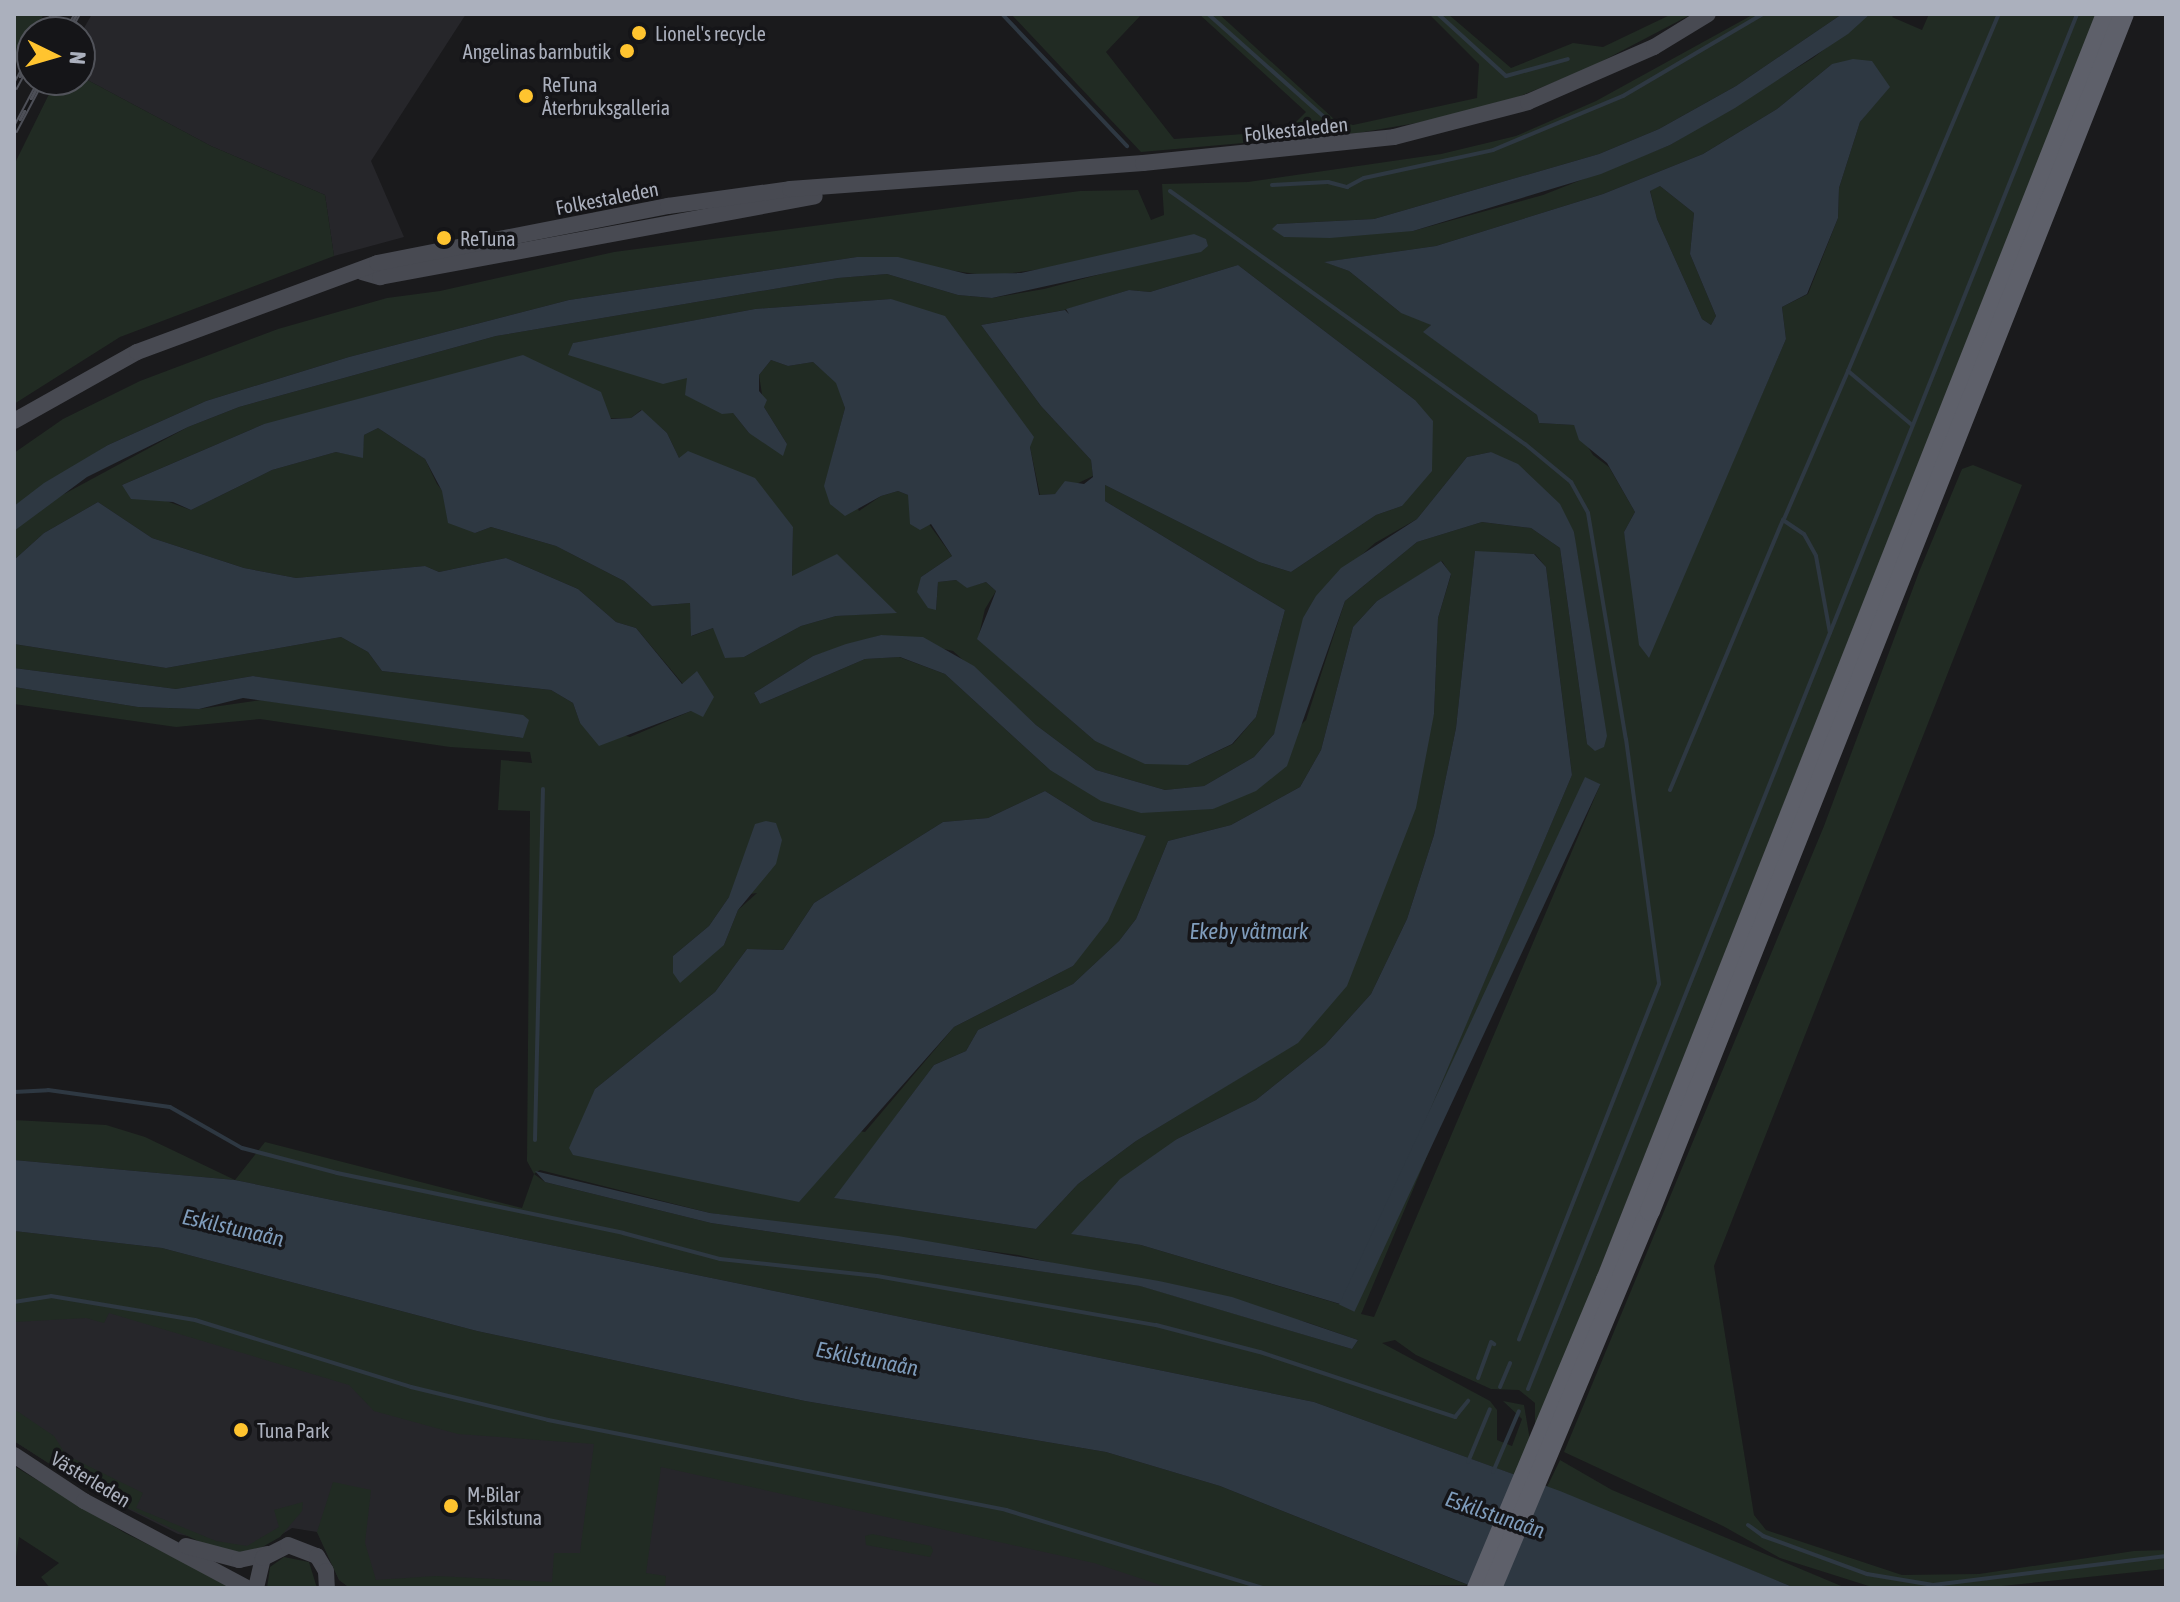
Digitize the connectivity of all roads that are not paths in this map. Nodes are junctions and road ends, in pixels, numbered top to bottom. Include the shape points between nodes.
1 (1708, 14) edge
2 (2106, 14) edge
3 (2124, 14) edge
4 (14, 421) edge
5 (1561, 1409) junction
6 (14, 1455) edge
7 (149, 1535) junction
8 (269, 1553) junction
9 (331, 1585) edge
10 (247, 1588) edge
11 (256, 1588) edge
12 (1477, 1588) edge
13 (1492, 1588) edge

1 - 4 main road, Folkestaleden via 1593,76 1445,127 1350,144 864,187 377,263 137,352
2 - 5 highway
3 - 5 highway
5 - 12 highway
5 - 13 highway
6 - 7 main road, Västerleden
7 - 8 main road, Västerleden via 226,1559 253,1560
7 - 10 main road, Västerleden
8 - 9 main road, Västerleden via 288,1545 307,1549 321,1560
8 - 11 main road via 257,1571

